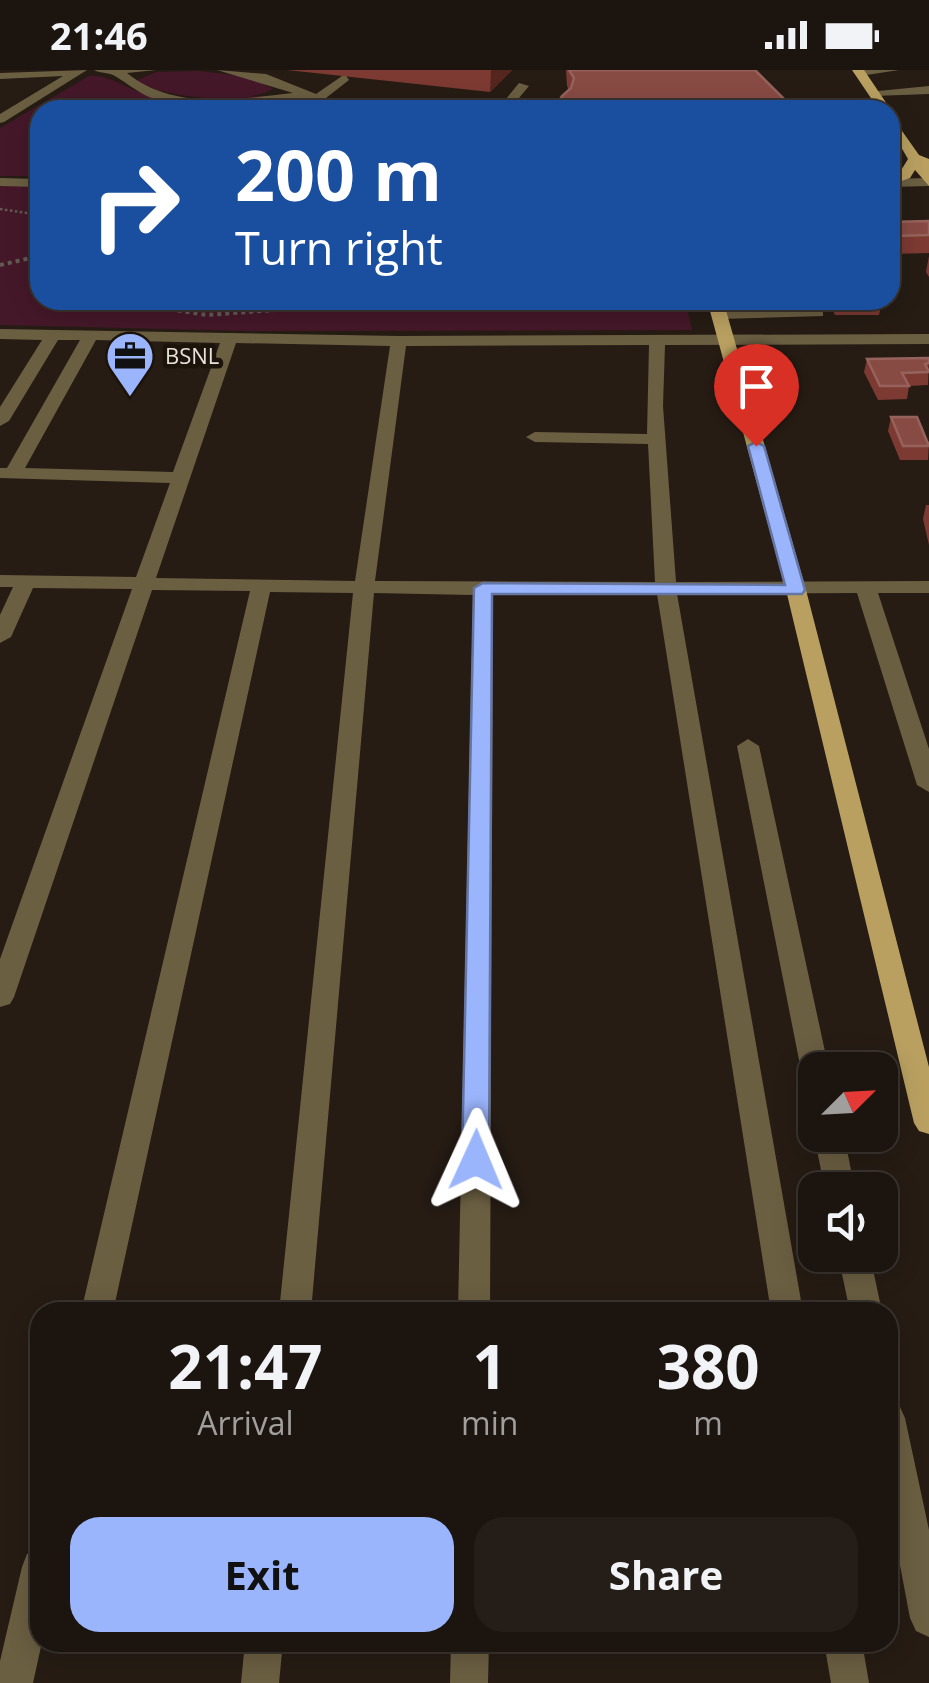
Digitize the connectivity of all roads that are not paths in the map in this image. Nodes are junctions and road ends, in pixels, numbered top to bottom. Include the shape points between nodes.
1 (100, 70) edge
2 (150, 70) edge
3 (223, 70) edge
4 (893, 70) edge
5 (79, 71) edge
6 (0, 72) edge
7 (27, 72) edge
8 (55, 72) edge
9 (859, 72) edge
10 (118, 73) junction
11 (345, 78) dead end
12 (524, 86) dead end
13 (929, 90) edge
14 (874, 92) junction
15 (301, 96) junction
16 (31, 100) edge
17 (316, 100) joint
18 (512, 100) edge
19 (879, 100) edge
20 (30, 101) edge
21 (0, 119) edge
22 (900, 131) edge
23 (922, 161) edge
24 (900, 178) edge
25 (0, 180) edge
26 (30, 181) edge
27 (929, 183) edge
28 (900, 184) edge
29 (719, 310) edge
30 (767, 310) edge
31 (816, 310) edge
32 (0, 334) edge
33 (52, 336) junction
34 (90, 336) junction
35 (929, 336) edge
36 (229, 339) junction
37 (657, 339) junction
38 (734, 339) junction
39 (399, 341) junction
40 (0, 421) edge
41 (535, 437) dead end
42 (656, 439) junction
43 (6, 474) edge
44 (180, 478) junction
45 (0, 580) edge
46 (26, 582) junction
47 (142, 586) junction
48 (261, 586) junction
49 (929, 587) edge
50 (364, 588) junction
51 (483, 588) junction
52 (866, 589) junction
53 (666, 590) junction
54 (796, 590) junction
55 (0, 637) edge
56 (748, 746) dead end
57 (929, 785) edge
58 (0, 997) edge
59 (811, 1052) edge
60 (929, 1124) edge
61 (858, 1272) edge
62 (99, 1302) edge
63 (297, 1302) edge
64 (474, 1302) edge
65 (786, 1302) edge
66 (864, 1302) edge
67 (898, 1467) edge
68 (30, 1612) edge
69 (929, 1618) edge
70 (263, 1652) edge
71 (470, 1652) edge
72 (845, 1652) edge
73 (14, 1683) edge
74 (260, 1683) edge
75 (469, 1683) edge
76 (850, 1683) edge

1 - 10 street
2 - 10 street
3 - 15 street via 266,78
4 - 9 street
5 - 8 street
5 - 16 street
6 - 7 street
7 - 8 street
9 - 14 main road
10 - 15 street via 147,92 182,99
11 - 17 street
12 - 18 street
13 - 14 street
14 - 19 main road
15 - 17 street
20 - 21 street
22 - 23 main road
23 - 24 main road
23 - 27 main road
25 - 26 street
27 - 28 street
29 - 38 main road
30 - 31 street
32 - 33 street
33 - 34 street
33 - 40 street
34 - 36 street
34 - 43 street
35 - 38 street
36 - 39 street
36 - 44 street
37 - 38 street
37 - 39 street
37 - 42 street
38 - 54 main road
39 - 50 street
41 - 42 street
42 - 53 street
43 - 44 street
44 - 47 street
45 - 46 street
46 - 47 street
46 - 55 street
47 - 48 street
47 - 58 street
48 - 50 street
48 - 62 street
49 - 52 street
50 - 51 street
50 - 63 street
51 - 53 street
51 - 64 street
52 - 54 street
52 - 57 street
53 - 54 street
53 - 65 street
54 - 60 main road
56 - 59 street
61 - 66 street
67 - 69 street
68 - 73 street
70 - 74 street
71 - 75 street
72 - 76 street

